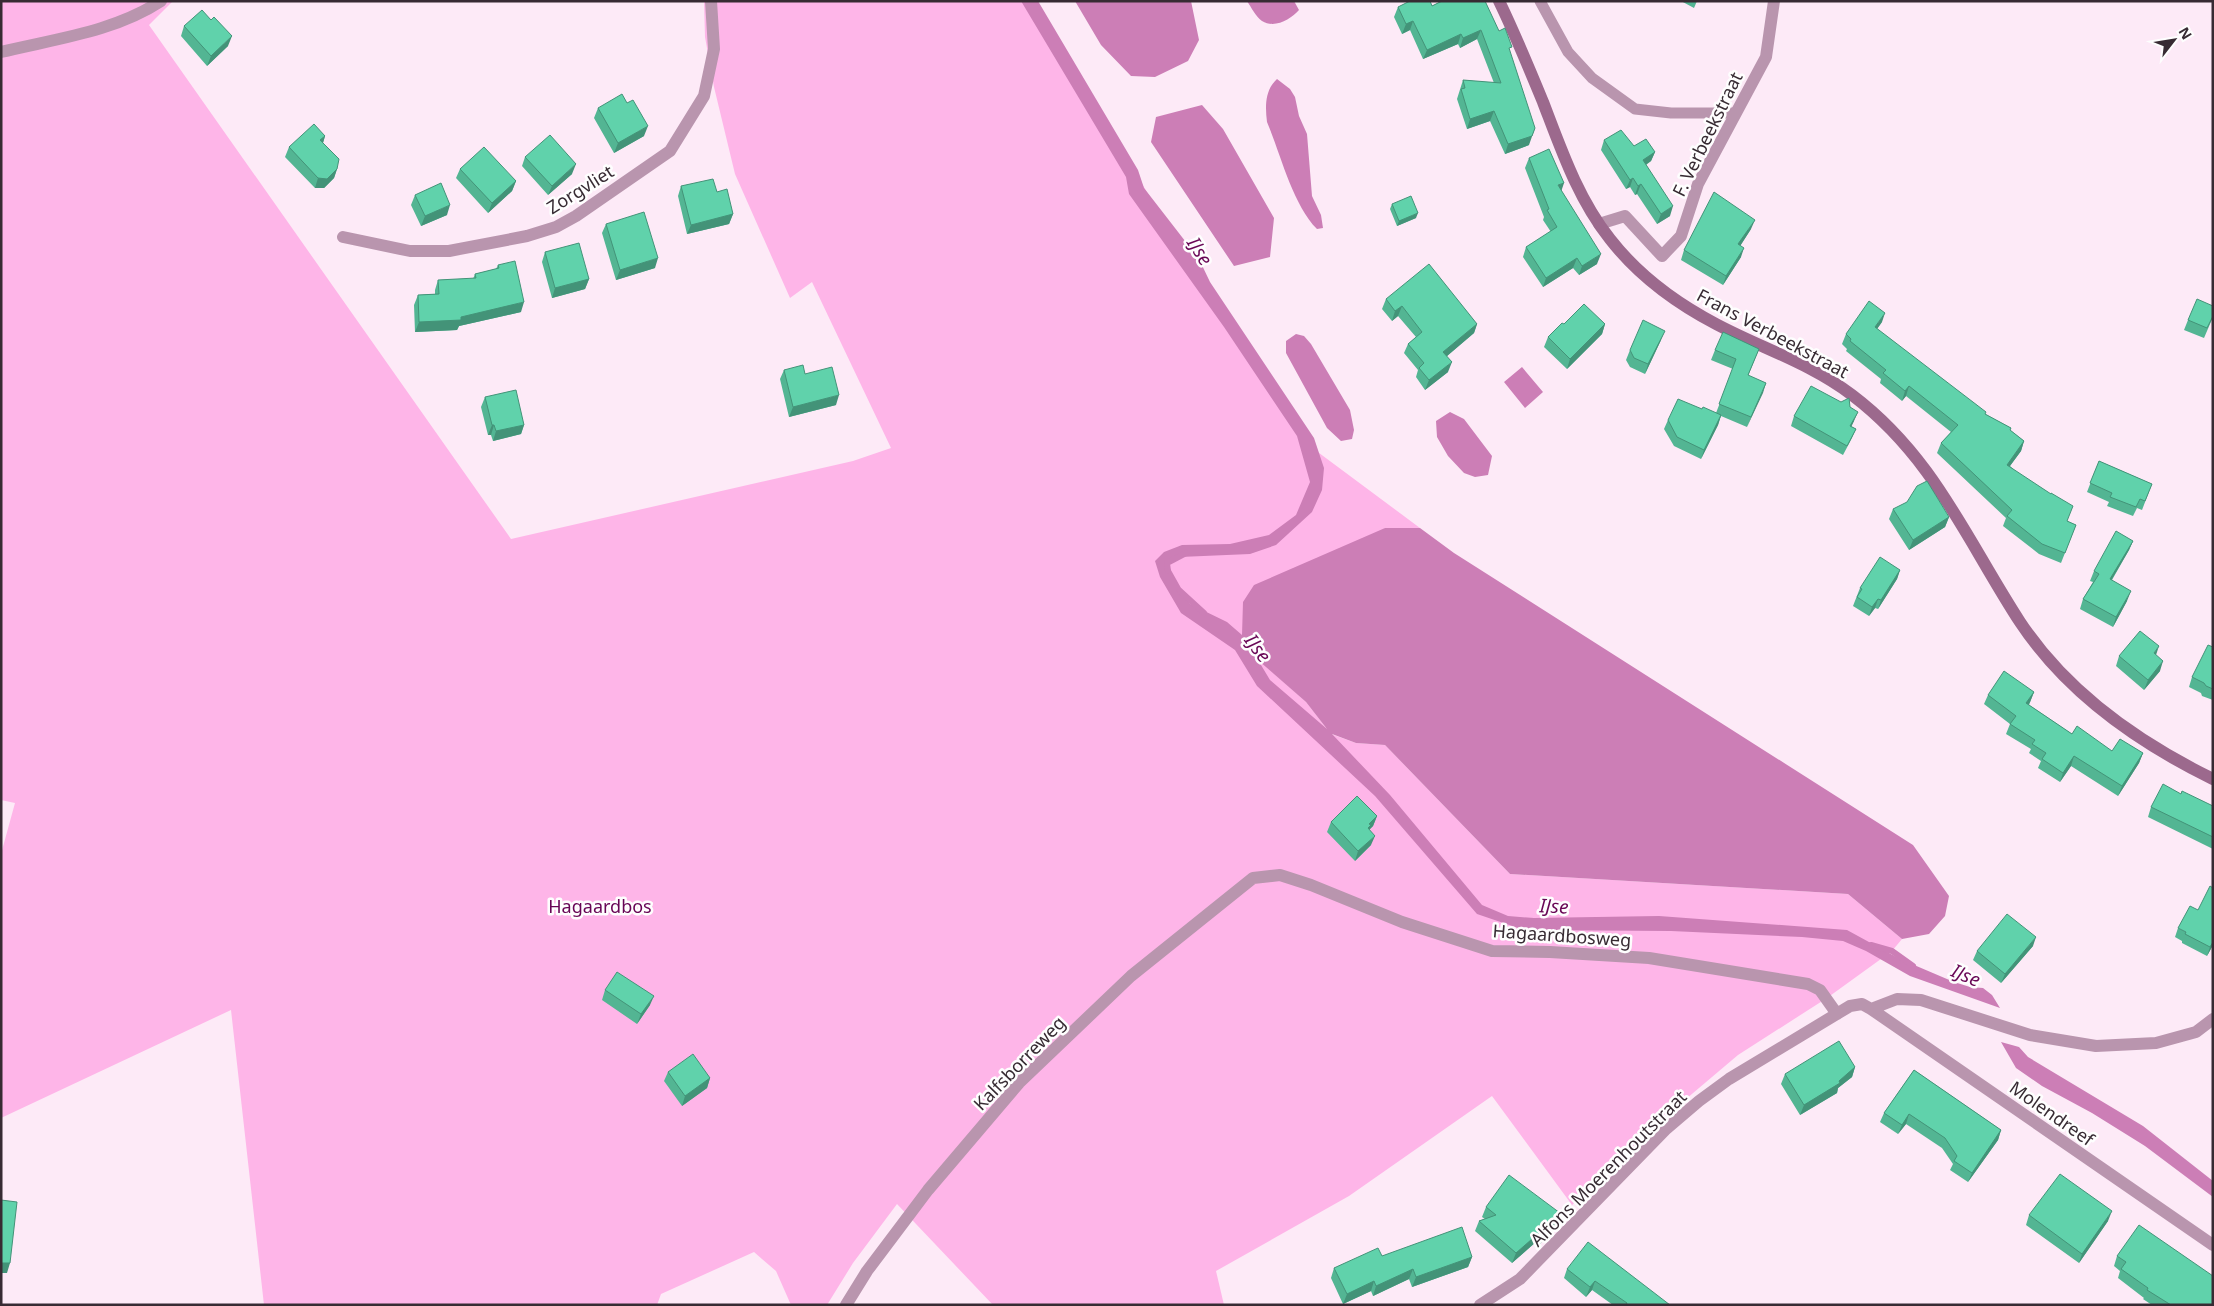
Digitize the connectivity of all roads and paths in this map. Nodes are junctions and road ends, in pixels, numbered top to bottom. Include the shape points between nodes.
1 (161, 1) edge
2 (711, 1) edge
3 (1499, 1) edge
4 (1540, 1) edge
5 (1774, 1) edge
6 (1, 52) edge
7 (1735, 114) junction
8 (1599, 224) junction
9 (343, 237) dead end
10 (2213, 779) edge
11 (1253, 878) joint
12 (1871, 1009) junction
13 (1837, 1014) junction
14 (2213, 1019) edge
15 (2213, 1245) edge
16 (846, 1305) edge
17 (1480, 1305) edge

1 - 6 street via 145,12 98,29
2 - 9 street, Zorgvliet via 714,49 704,96 670,150 576,216 556,227 527,236 449,251 410,251
3 - 8 main road, Frans Verbeekstraat via 1529,66 1572,175
4 - 7 lane via 1568,52 1592,78 1635,108 1672,113
5 - 7 street, F. Verbeekstraat via 1766,56
7 - 8 street, F. Verbeekstraat via 1698,184 1681,236 1662,256 1624,216
8 - 10 main road, Frans Verbeekstraat via 1632,265 1689,309 1826,378 1877,416 1926,468 2021,622 2062,674 2121,726 2168,757
11 - 13 street, Hagaardbosweg via 1280,875 1402,922 1492,951 1649,958 1808,984 1820,990
11 - 16 street, Kalfsborreweg via 1131,976 1019,1083 928,1190 867,1271
12 - 13 street, Alfons Moerenhoutstraat via 1856,1004
12 - 14 street, Alfons Moerenhoutstraat via 1897,999 1921,1000 2030,1035 2096,1046 2156,1043 2196,1032
12 - 15 street, Molendreef
13 - 17 street, Alfons Moerenhoutstraat via 1729,1079 1699,1101 1666,1130 1528,1272

